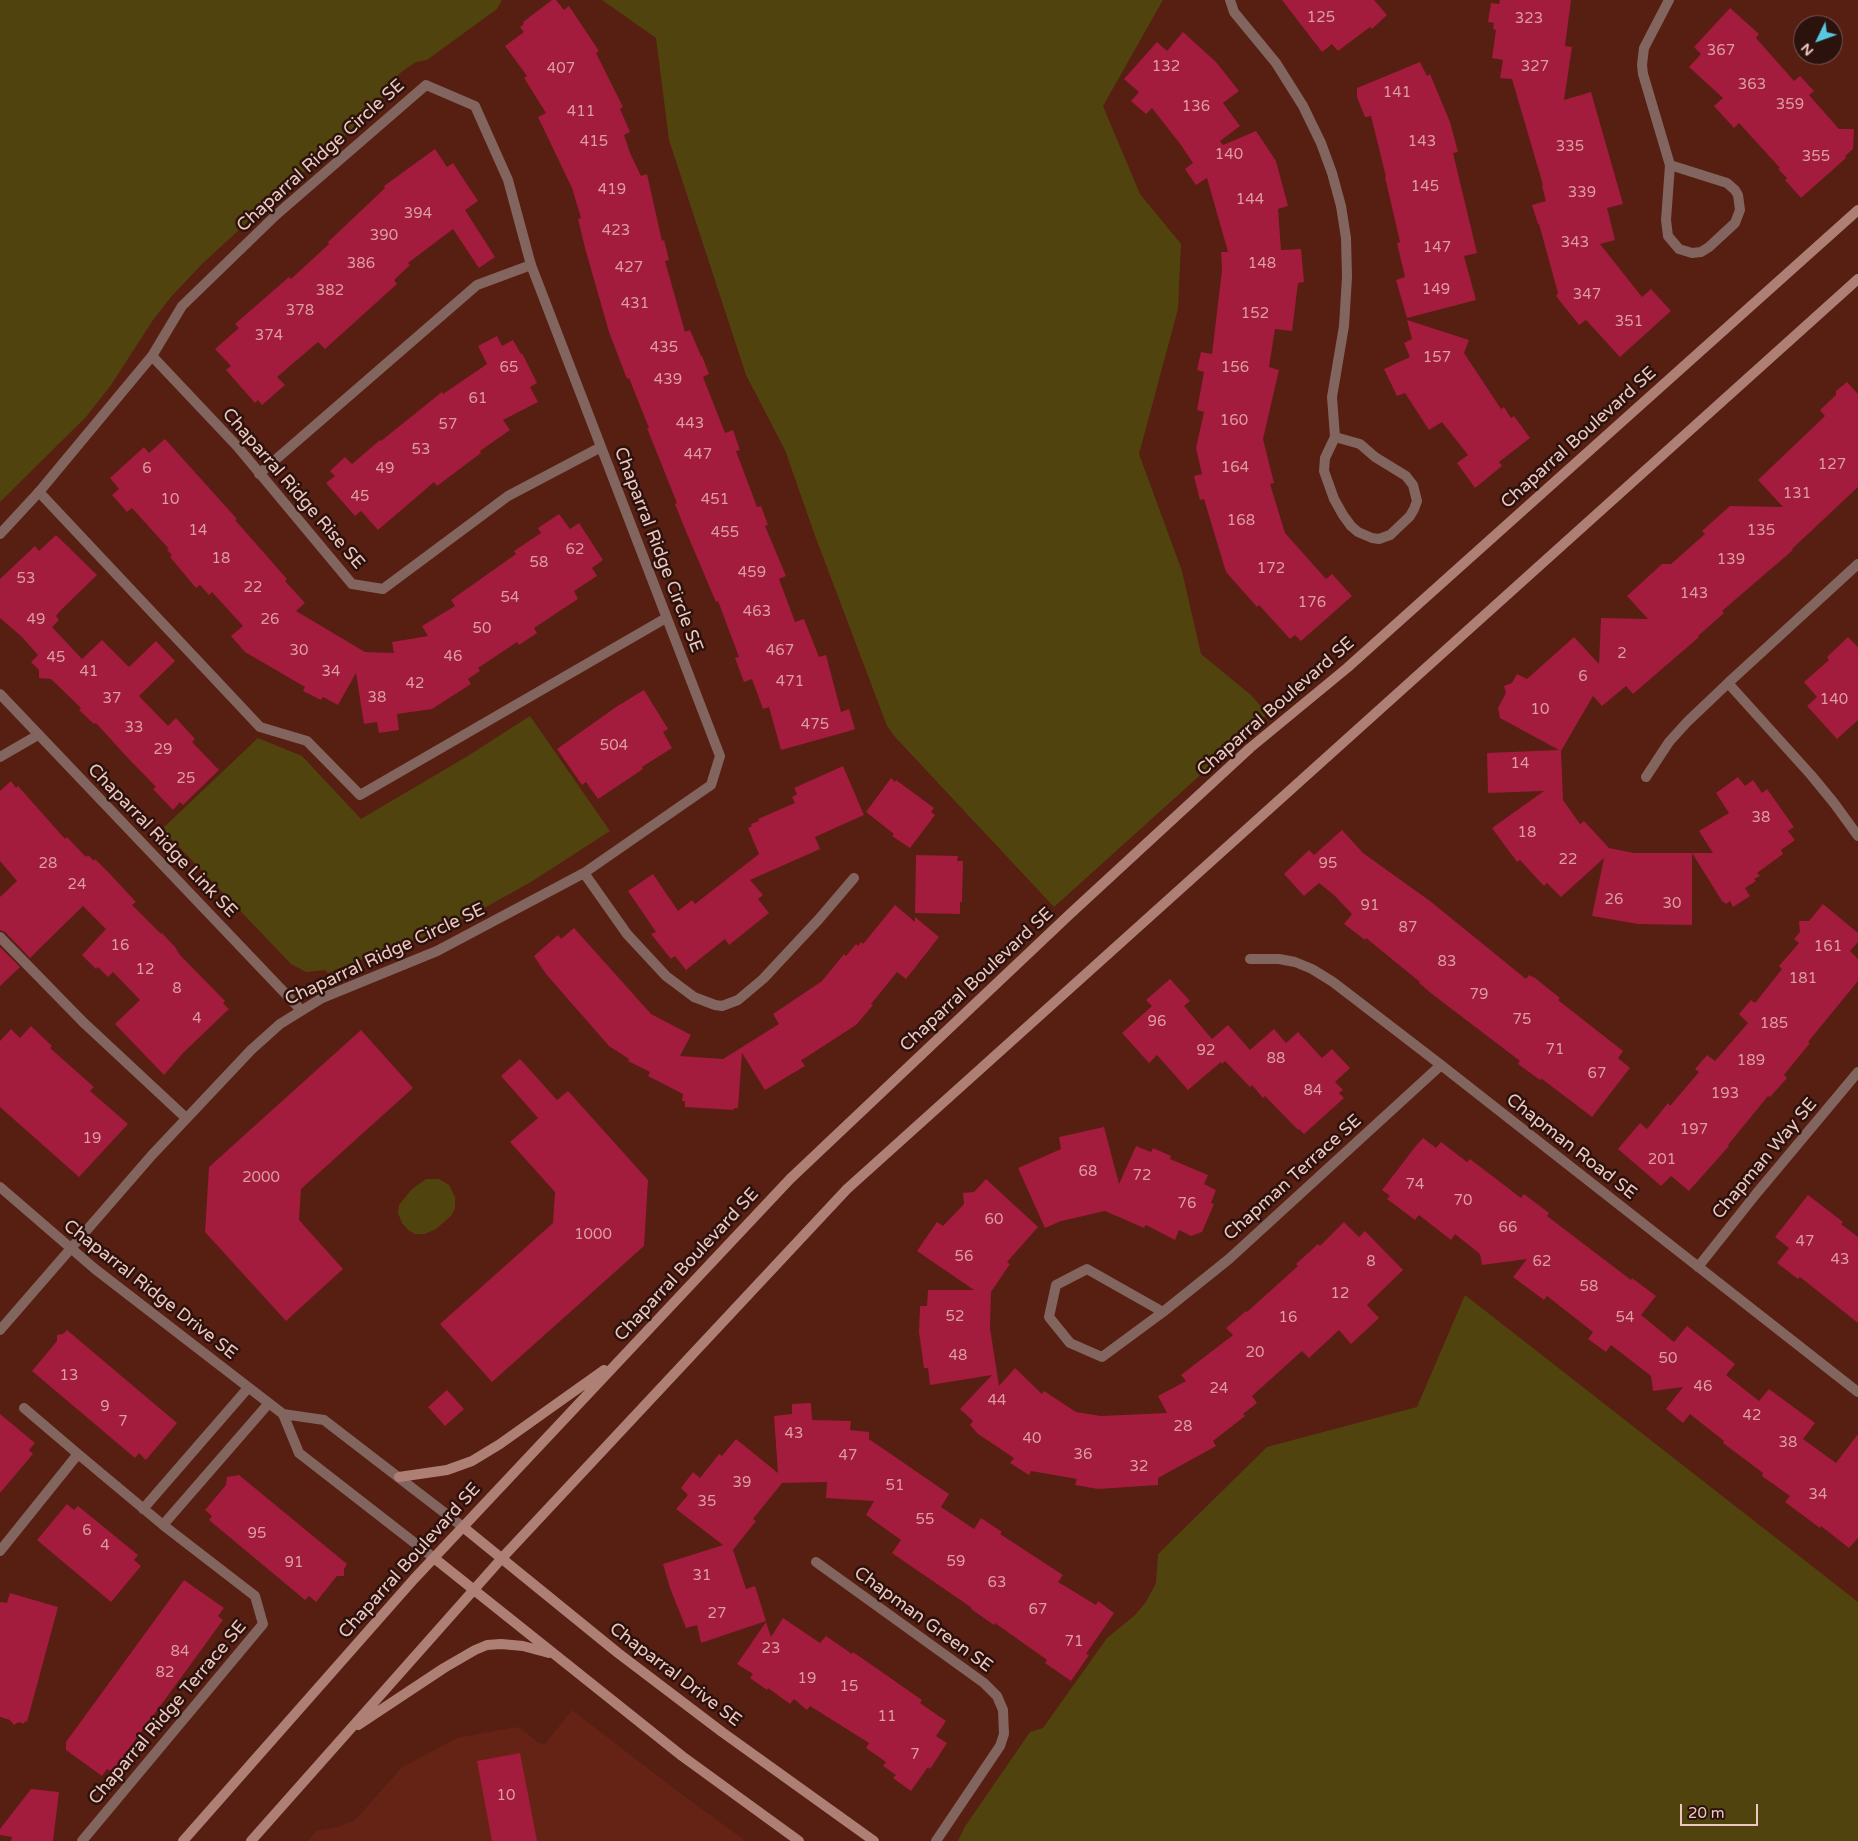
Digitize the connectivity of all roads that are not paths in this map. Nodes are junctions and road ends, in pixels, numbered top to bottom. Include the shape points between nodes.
1 (1230, 0) edge
2 (1669, 0) edge
3 (1670, 165) junction
4 (1858, 210) edge
5 (530, 265) junction
6 (1858, 279) edge
7 (152, 356) junction
8 (1335, 437) junction
9 (601, 447) junction
10 (259, 474) junction
11 (39, 492) junction
12 (0, 534) edge
13 (1858, 564) edge
14 (666, 618) junction
15 (1728, 683) junction
16 (0, 694) edge
17 (38, 735) junction
18 (0, 757) edge
19 (1646, 777) dead end
20 (1858, 836) edge
21 (584, 873) junction
22 (854, 878) dead end
23 (0, 937) edge
24 (1250, 959) dead end
25 (301, 1010) junction
26 (1441, 1065) junction
27 (1858, 1072) edge
28 (186, 1118) junction
29 (0, 1187) edge
30 (70, 1249) junction
31 (1698, 1266) junction
32 (1163, 1312) junction
33 (0, 1330) edge
34 (621, 1358) junction
35 (248, 1388) junction
36 (1858, 1392) edge
37 (269, 1403) junction
38 (24, 1408) dead end
39 (283, 1414) junction
40 (78, 1454) junction
41 (399, 1477) junction
42 (143, 1509) junction
43 (164, 1525) junction
44 (463, 1527) junction
45 (0, 1551) edge
46 (434, 1558) junction
47 (502, 1558) junction
48 (816, 1562) dead end
49 (474, 1589) junction
50 (553, 1654) junction
51 (346, 1732) junction
52 (82, 1841) edge
53 (183, 1841) edge
54 (251, 1841) edge
55 (799, 1841) edge
56 (874, 1841) edge
57 (936, 1841) edge

1 - 8 street via 1238,18 1276,63 1304,106 1336,188 1346,238 1348,277 1344,326 1332,397
2 - 3 street via 1644,48 1642,65
3 - 3 street via 1668,236 1679,249 1701,252 1735,223 1740,210 1738,195 1727,183
4 - 34 main road, Chaparral Boulevard SE via 1354,661 1250,748 1084,901 790,1179
5 - 7 street, Chaparral Ridge Circle SE via 508,180 475,106 426,85 276,215 182,306
5 - 9 street, Chaparral Ridge Circle SE
5 - 10 street via 477,285
6 - 47 main road via 847,1189
7 - 10 street, Chaparral Ridge Rise SE
7 - 11 street, Chaparral Ridge Circle SE
8 - 8 street via 1325,458 1324,471 1343,515 1366,536 1379,539 1390,535 1414,509 1417,502 1413,485 1406,476 1360,444
9 - 10 street, Chaparral Ridge Rise SE via 508,496 383,589 352,584
9 - 14 street, Chaparral Ridge Circle SE
11 - 12 street, Chaparral Ridge Circle SE
11 - 14 street via 260,727 307,741 360,795
13 - 15 street
14 - 21 street, Chaparral Ridge Circle SE via 720,756 711,785
15 - 19 street via 1669,742
15 - 20 street via 1811,775
16 - 17 street, Chaparral Ridge Link SE
17 - 18 street
17 - 25 street, Chaparral Ridge Link SE
21 - 22 street via 627,934 666,976 694,997 722,1006 738,1000 763,979
21 - 25 street, Chaparral Ridge Circle SE via 437,951 344,988
23 - 28 street via 83,1022
24 - 26 street, Chapman Road SE via 1279,958 1312,969
25 - 28 street, Chaparral Ridge Circle SE via 263,1038
26 - 31 street, Chapman Road SE
26 - 32 street, Chapman Terrace SE via 1229,1259
27 - 31 street, Chapman Way SE
28 - 30 street, Chaparral Ridge Circle SE
29 - 30 street, Chaparral Ridge Drive SE
30 - 33 street, Chaparral Ridge Circle SE
30 - 35 street, Chaparral Ridge Drive SE
31 - 36 street, Chapman Road SE
32 - 32 street, Chapman Terrace SE via 1088,1269 1056,1285 1049,1317 1070,1343 1102,1357
34 - 41 main road via 472,1461 447,1470
34 - 44 main road, Chaparral Boulevard SE
35 - 37 street, Chaparral Ridge Drive SE
35 - 42 street
37 - 39 street, Chaparral Ridge Drive SE
37 - 43 street
38 - 40 street, Chaparral Ridge Terrace SE
39 - 41 street, Chaparral Ridge Drive SE via 324,1420
39 - 46 street, Chaparral Ridge Drive SE via 299,1453
40 - 42 street, Chaparral Ridge Terrace SE
40 - 45 street
41 - 44 street, Chaparral Ridge Drive SE
42 - 43 street, Chaparral Ridge Terrace SE
43 - 52 street, Chaparral Ridge Terrace SE via 255,1596 263,1624
44 - 46 main road, Chaparral Boulevard SE
44 - 47 main road, Chaparral Drive SE
46 - 49 main road
46 - 53 main road, Chaparral Boulevard SE
47 - 49 main road
47 - 56 main road, Chaparral Drive SE via 618,1653
48 - 57 street, Chapman Green SE via 984,1683 1003,1710 1004,1734 1000,1746
49 - 50 main road
49 - 51 main road
50 - 51 main road via 524,1646 487,1645 444,1668
50 - 55 main road via 682,1756
51 - 54 main road

